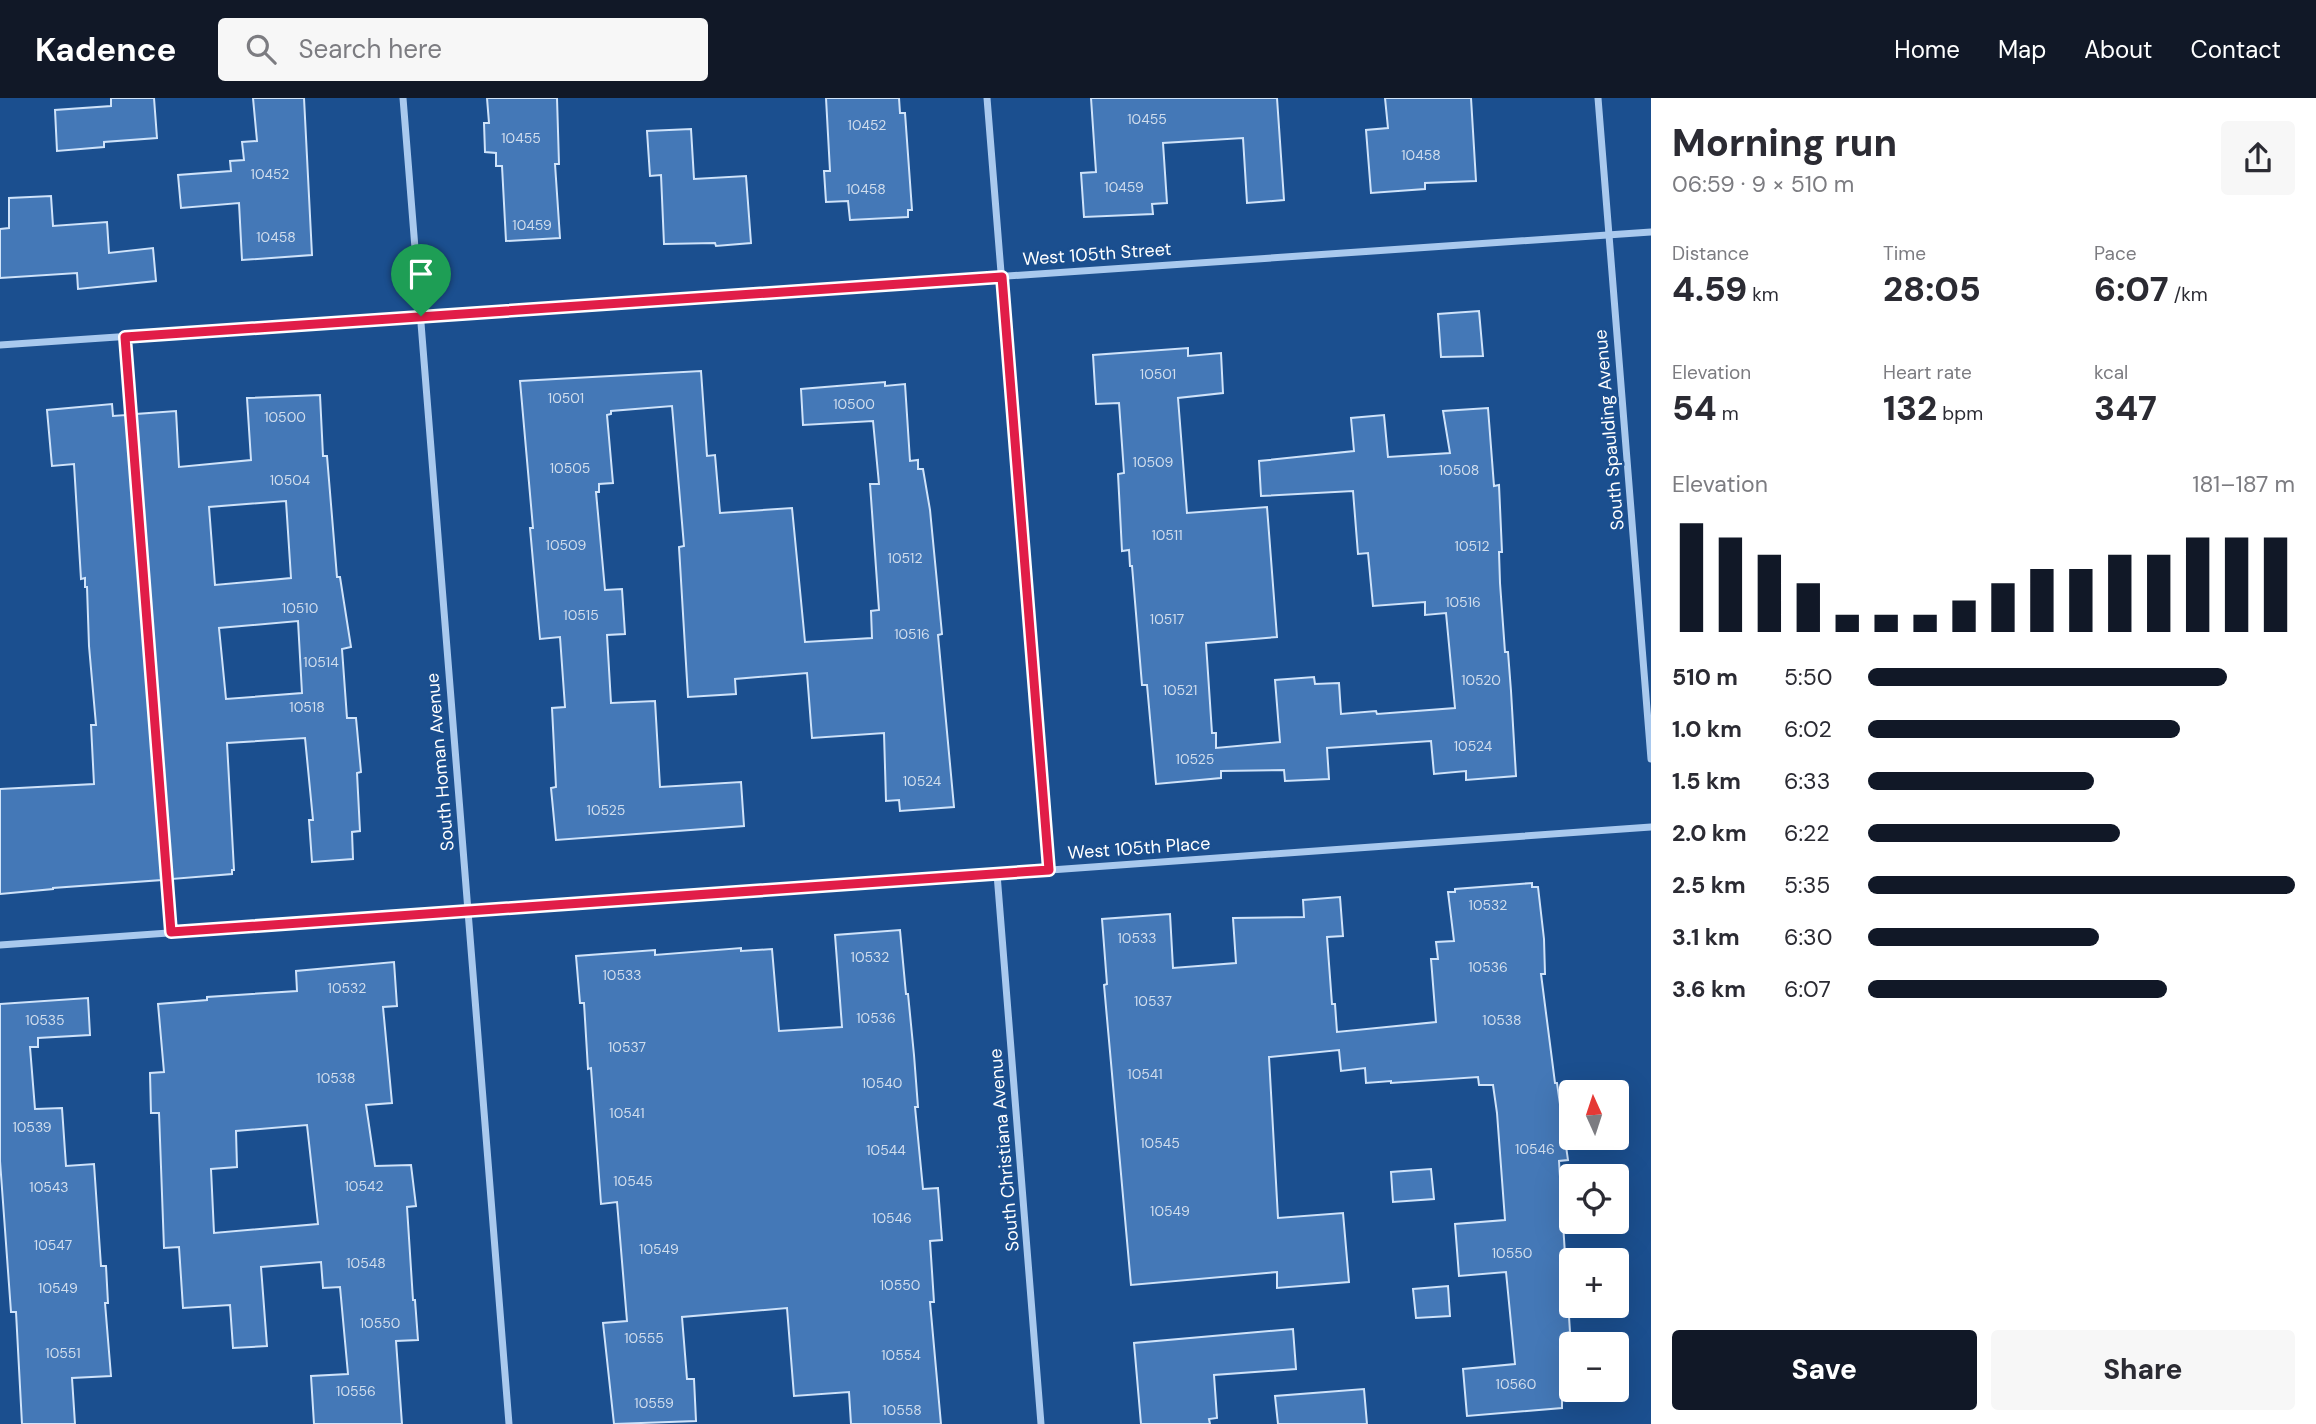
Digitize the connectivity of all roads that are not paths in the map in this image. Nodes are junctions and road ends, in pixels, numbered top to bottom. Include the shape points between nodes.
1 (403, 98) edge
2 (987, 98) edge
3 (1598, 98) edge
4 (1651, 232) edge
5 (1609, 235) junction
6 (1002, 277) junction
7 (421, 316) junction
8 (125, 337) junction
9 (0, 345) edge
10 (1651, 759) edge
11 (1651, 827) edge
12 (1049, 870) junction
13 (997, 874) junction
14 (468, 912) junction
15 (171, 932) junction
16 (0, 945) edge
17 (509, 1424) edge
18 (1041, 1424) edge

1 - 7 street, South Homan Avenue
2 - 6 street
3 - 5 street, South Spaulding Avenue
4 - 5 street, West 105th Street
5 - 6 street, West 105th Street
5 - 10 street, South Spaulding Avenue
6 - 7 street, West 105th Street
6 - 12 street
7 - 8 street, West 105th Street
7 - 14 street, South Homan Avenue
8 - 9 street, West 105th Street
8 - 15 lane
11 - 12 street, West 105th Place
12 - 13 street, West 105th Place
13 - 14 street, West 105th Place
13 - 18 street, South Christiana Avenue
14 - 15 street, West 105th Place
14 - 17 street, South Homan Avenue
15 - 16 street, West 105th Place

